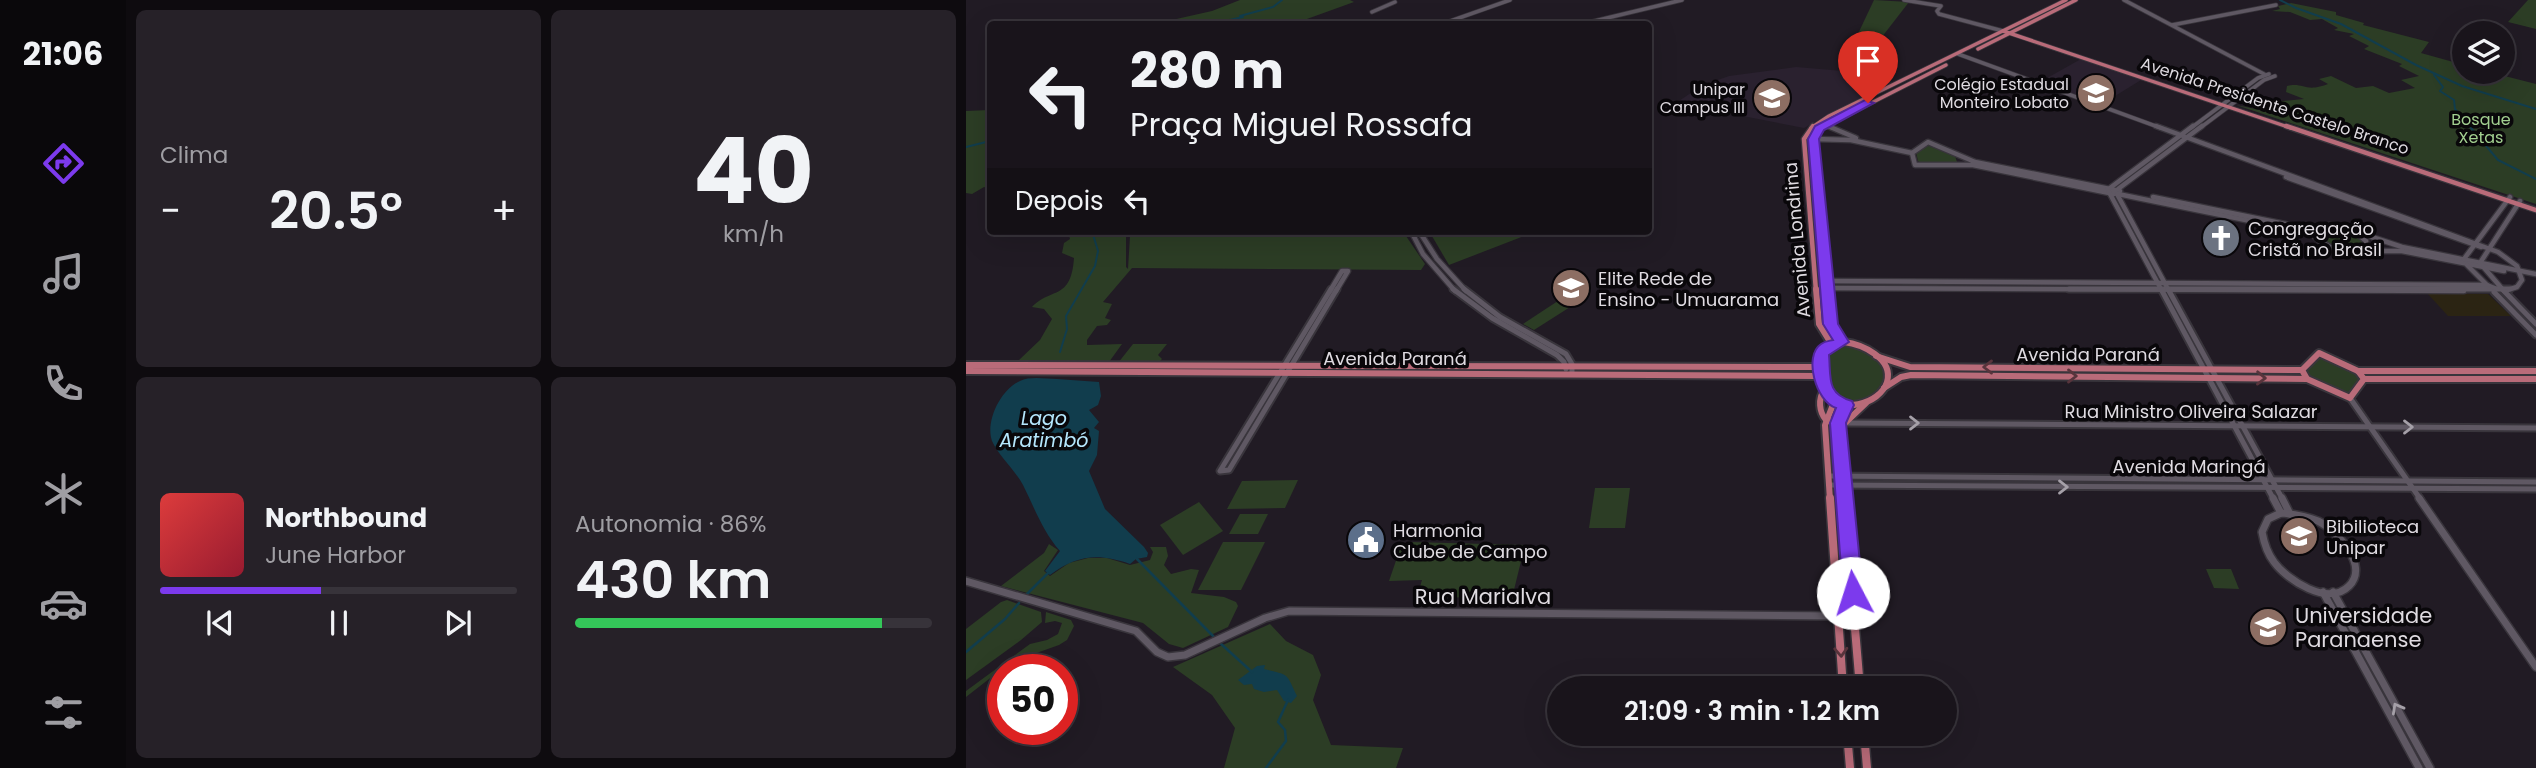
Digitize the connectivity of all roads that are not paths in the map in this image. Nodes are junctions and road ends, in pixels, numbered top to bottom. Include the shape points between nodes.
1 (1672, 0) edge
2 (1682, 0) edge
3 (1904, 0) edge
4 (1916, 0) edge
5 (2066, 0) edge
6 (2076, 0) edge
7 (2127, 0) edge
8 (1508, 1) edge
9 (1395, 2) dead end
10 (2276, 5) dead end
11 (1943, 6) junction
12 (1372, 12) dead end
13 (1471, 13) junction
14 (1450, 21) edge
15 (1454, 21) edge
16 (1587, 21) edge
17 (1594, 21) edge
18 (2173, 25) junction
19 (2011, 33) junction
20 (1959, 56) junction
21 (2270, 76) junction
22 (2235, 96) junction
23 (2241, 98) junction
24 (2227, 105) junction
25 (1825, 125) junction
26 (2183, 138) junction
27 (1804, 139) junction
28 (1814, 139) junction
29 (1852, 139) junction
30 (1805, 152) junction
31 (1814, 152) junction
32 (1913, 152) junction
33 (1956, 155) junction
34 (1974, 164) junction
35 (1954, 165) junction
36 (2109, 190) junction
37 (2118, 192) junction
38 (2509, 199) junction
39 (2519, 202) junction
40 (2536, 208) edge
41 (2351, 230) junction
42 (2314, 232) junction
43 (1413, 235) edge
44 (1421, 235) edge
45 (2476, 245) junction
46 (2487, 248) junction
47 (2402, 249) junction
48 (1431, 251) junction
49 (2355, 251) junction
50 (1423, 253) junction
51 (2465, 262) junction
52 (2480, 265) junction
53 (1813, 266) junction
54 (1825, 271) junction
55 (2521, 273) junction
56 (2536, 276) edge
57 (1815, 284) junction
58 (1826, 284) junction
59 (2487, 285) junction
60 (2163, 286) junction
61 (2493, 291) junction
62 (2503, 291) junction
63 (2516, 315) junction
64 (2526, 315) junction
65 (2536, 324) edge
66 (2536, 335) edge
67 (1842, 342) junction
68 (1832, 345) junction
69 (1876, 356) junction
70 (966, 365) edge
71 (1822, 367) junction
72 (2203, 368) junction
73 (2211, 368) junction
74 (1285, 369) junction
75 (1569, 370) junction
76 (2302, 370) junction
77 (2358, 370) junction
78 (966, 371) edge
79 (2373, 371) junction
80 (2432, 371) junction
81 (2465, 371) junction
82 (2536, 371) edge
83 (1780, 372) junction
84 (2212, 377) junction
85 (1823, 379) junction
86 (2307, 379) junction
87 (2364, 379) junction
88 (2380, 379) junction
89 (2439, 379) junction
90 (2473, 379) junction
91 (2536, 379) edge
92 (1884, 388) junction
93 (1824, 390) junction
94 (2350, 398) junction
95 (1868, 401) junction
96 (1834, 402) junction
97 (1846, 405) junction
98 (1826, 420) junction
99 (1842, 423) junction
100 (2238, 426) junction
101 (2370, 427) junction
102 (2536, 428) edge
103 (1936, 477) junction
104 (2263, 480) junction
105 (2272, 480) junction
106 (1830, 481) junction
107 (1842, 481) junction
108 (2406, 481) junction
109 (2448, 482) junction
110 (2536, 482) edge
111 (1938, 486) junction
112 (2268, 488) junction
113 (2276, 488) junction
114 (2411, 489) junction
115 (2454, 489) junction
116 (2536, 489) edge
117 (2281, 513) junction
118 (2290, 514) junction
119 (966, 581) edge
120 (2323, 592) junction
121 (2333, 592) junction
122 (1839, 616) junction
123 (1854, 617) junction
124 (2536, 667) edge
125 (1842, 676) edge
126 (1859, 676) edge
127 (1848, 746) edge
128 (1865, 746) edge
129 (1850, 768) edge
130 (1867, 768) edge
131 (2419, 768) edge
132 (2431, 768) edge

1 - 16 street
2 - 17 street
3 - 11 street
4 - 11 street
5 - 19 main road
6 - 19 main road
7 - 18 street
8 - 13 street
9 - 12 street
10 - 18 street
11 - 19 street via 1937,11
13 - 14 street
13 - 15 street
18 - 21 street
19 - 20 main road
19 - 24 main road, Avenida Presidente Castelo Branco
20 - 25 main road
20 - 26 street
20 - 27 main road, Avenida Londrina via 1850,106 1808,130
21 - 22 street
21 - 23 street
22 - 23 street
22 - 24 street
23 - 24 street
24 - 26 street
24 - 38 main road, Avenida Presidente Castelo Branco
25 - 28 main road, Avenida Londrina
25 - 29 street
26 - 36 street
26 - 37 street
26 - 45 street
27 - 28 main road
27 - 30 main road, Avenida Londrina
28 - 29 street
28 - 31 main road, Avenida Londrina
29 - 32 street
30 - 31 main road
30 - 53 main road, Avenida Londrina
31 - 54 main road, Avenida Londrina
32 - 33 street via 1928,142
32 - 35 street via 1915,165
33 - 34 street
33 - 35 street via 1960,161
34 - 35 street
34 - 36 street
36 - 37 street
36 - 60 street
37 - 42 street
37 - 60 street
38 - 39 main road, Avenida Presidente Castelo Branco
38 - 45 street
39 - 40 main road, Avenida Presidente Castelo Branco
39 - 46 street
41 - 42 street via 2328,225
41 - 47 street
41 - 49 street via 2366,243
42 - 49 street via 2328,246
43 - 50 street
44 - 48 street
45 - 46 street
45 - 51 street
46 - 52 street
46 - 55 street via 2508,258
47 - 49 street
47 - 51 street
48 - 50 street
48 - 75 street via 1481,303 1569,357
50 - 75 street via 1473,307 1557,355
51 - 52 street
51 - 59 street
52 - 55 street
52 - 62 street
53 - 54 main road
53 - 57 main road, Avenida Londrina
54 - 58 main road, Avenida Londrina
55 - 56 street
55 - 62 street via 2519,285
57 - 58 main road
57 - 68 main road, Avenida Londrina via 1819,324
58 - 60 street
58 - 67 main road, Avenida Londrina via 1831,324
59 - 60 street
59 - 61 street
59 - 62 street
60 - 61 street
60 - 72 street
60 - 73 street
61 - 62 street
61 - 63 street
62 - 64 street
63 - 64 street
63 - 66 street
64 - 65 street
67 - 68 main road
67 - 69 main road
68 - 71 main road via 1821,354
72 -> 69 main road, Avenida Paraná via 1905,367
69 - 92 main road via 1889,372
70 - 74 main road, Avenida Paraná
71 - 83 main road, Avenida Paraná
71 - 85 main road
72 - 73 main road, Avenida Paraná
72 - 84 street
73 - 76 main road, Avenida Paraná
73 - 84 street
74 - 74 street via 1348,271 1342,271
74 - 74 street via 1220,471 1230,470
74 - 75 main road, Avenida Paraná
74 - 78 main road, Avenida Paraná
75 - 83 main road, Avenida Paraná
76 - 77 main road via 2319,353
76 - 86 main road
77 - 79 main road
77 - 87 main road
79 - 80 main road
79 - 88 main road
80 - 81 main road
80 - 89 main road
81 - 82 main road
81 - 90 main road
83 - 85 main road, Avenida Paraná
84 -> 86 main road, Avenida Paraná
92 -> 84 main road, Avenida Paraná via 1911,376
84 - 100 street
85 - 93 main road
86 - 94 main road
87 - 88 main road
87 - 94 main road
88 - 89 main road
89 - 90 main road
90 - 91 main road
92 - 95 main road
93 - 96 main road
93 - 98 main road via 1819,396
94 - 101 street
95 - 97 main road
95 - 99 main road
96 - 97 main road
96 - 98 main road
97 - 99 main road
98 - 99 main road
98 - 106 main road
99 -> 100 street, Rua Ministro Oliveira Salazar
99 - 107 main road
100 - 101 street, Rua Ministro Oliveira Salazar
100 - 104 street
100 - 105 street
101 -> 102 street, Rua Ministro Oliveira Salazar
101 - 108 street
103 - 104 street, Avenida Maringá
103 - 107 street, Avenida Maringá
103 - 111 street
104 - 105 street, Avenida Maringá
104 - 112 street
105 - 108 street, Avenida Maringá
105 - 113 street
106 - 107 street
106 - 122 main road
107 - 111 street, Avenida Maringá
107 - 123 main road
108 - 109 street, Avenida Maringá
108 - 114 street
109 - 110 street, Avenida Maringá
109 - 115 street
111 -> 112 street, Avenida Maringá
112 - 113 street, Avenida Maringá
112 - 117 street
113 - 114 street, Avenida Maringá
113 - 118 street
114 - 115 street, Avenida Maringá
114 - 124 street
115 - 116 street, Avenida Maringá
117 - 118 street
117 - 120 street via 2271,516 2262,528 2271,558 2292,580
118 - 121 street via 2322,523 2348,550 2353,581 2346,589
119 - 122 street, Rua Marialva via 1127,628 1146,637 1166,658 1185,655 1270,615 1289,611
120 - 121 street
120 - 131 street
132 -> 121 street
122 - 123 main road
122 -> 125 main road
123 - 126 main road
127 - 129 main road
128 - 130 main road

